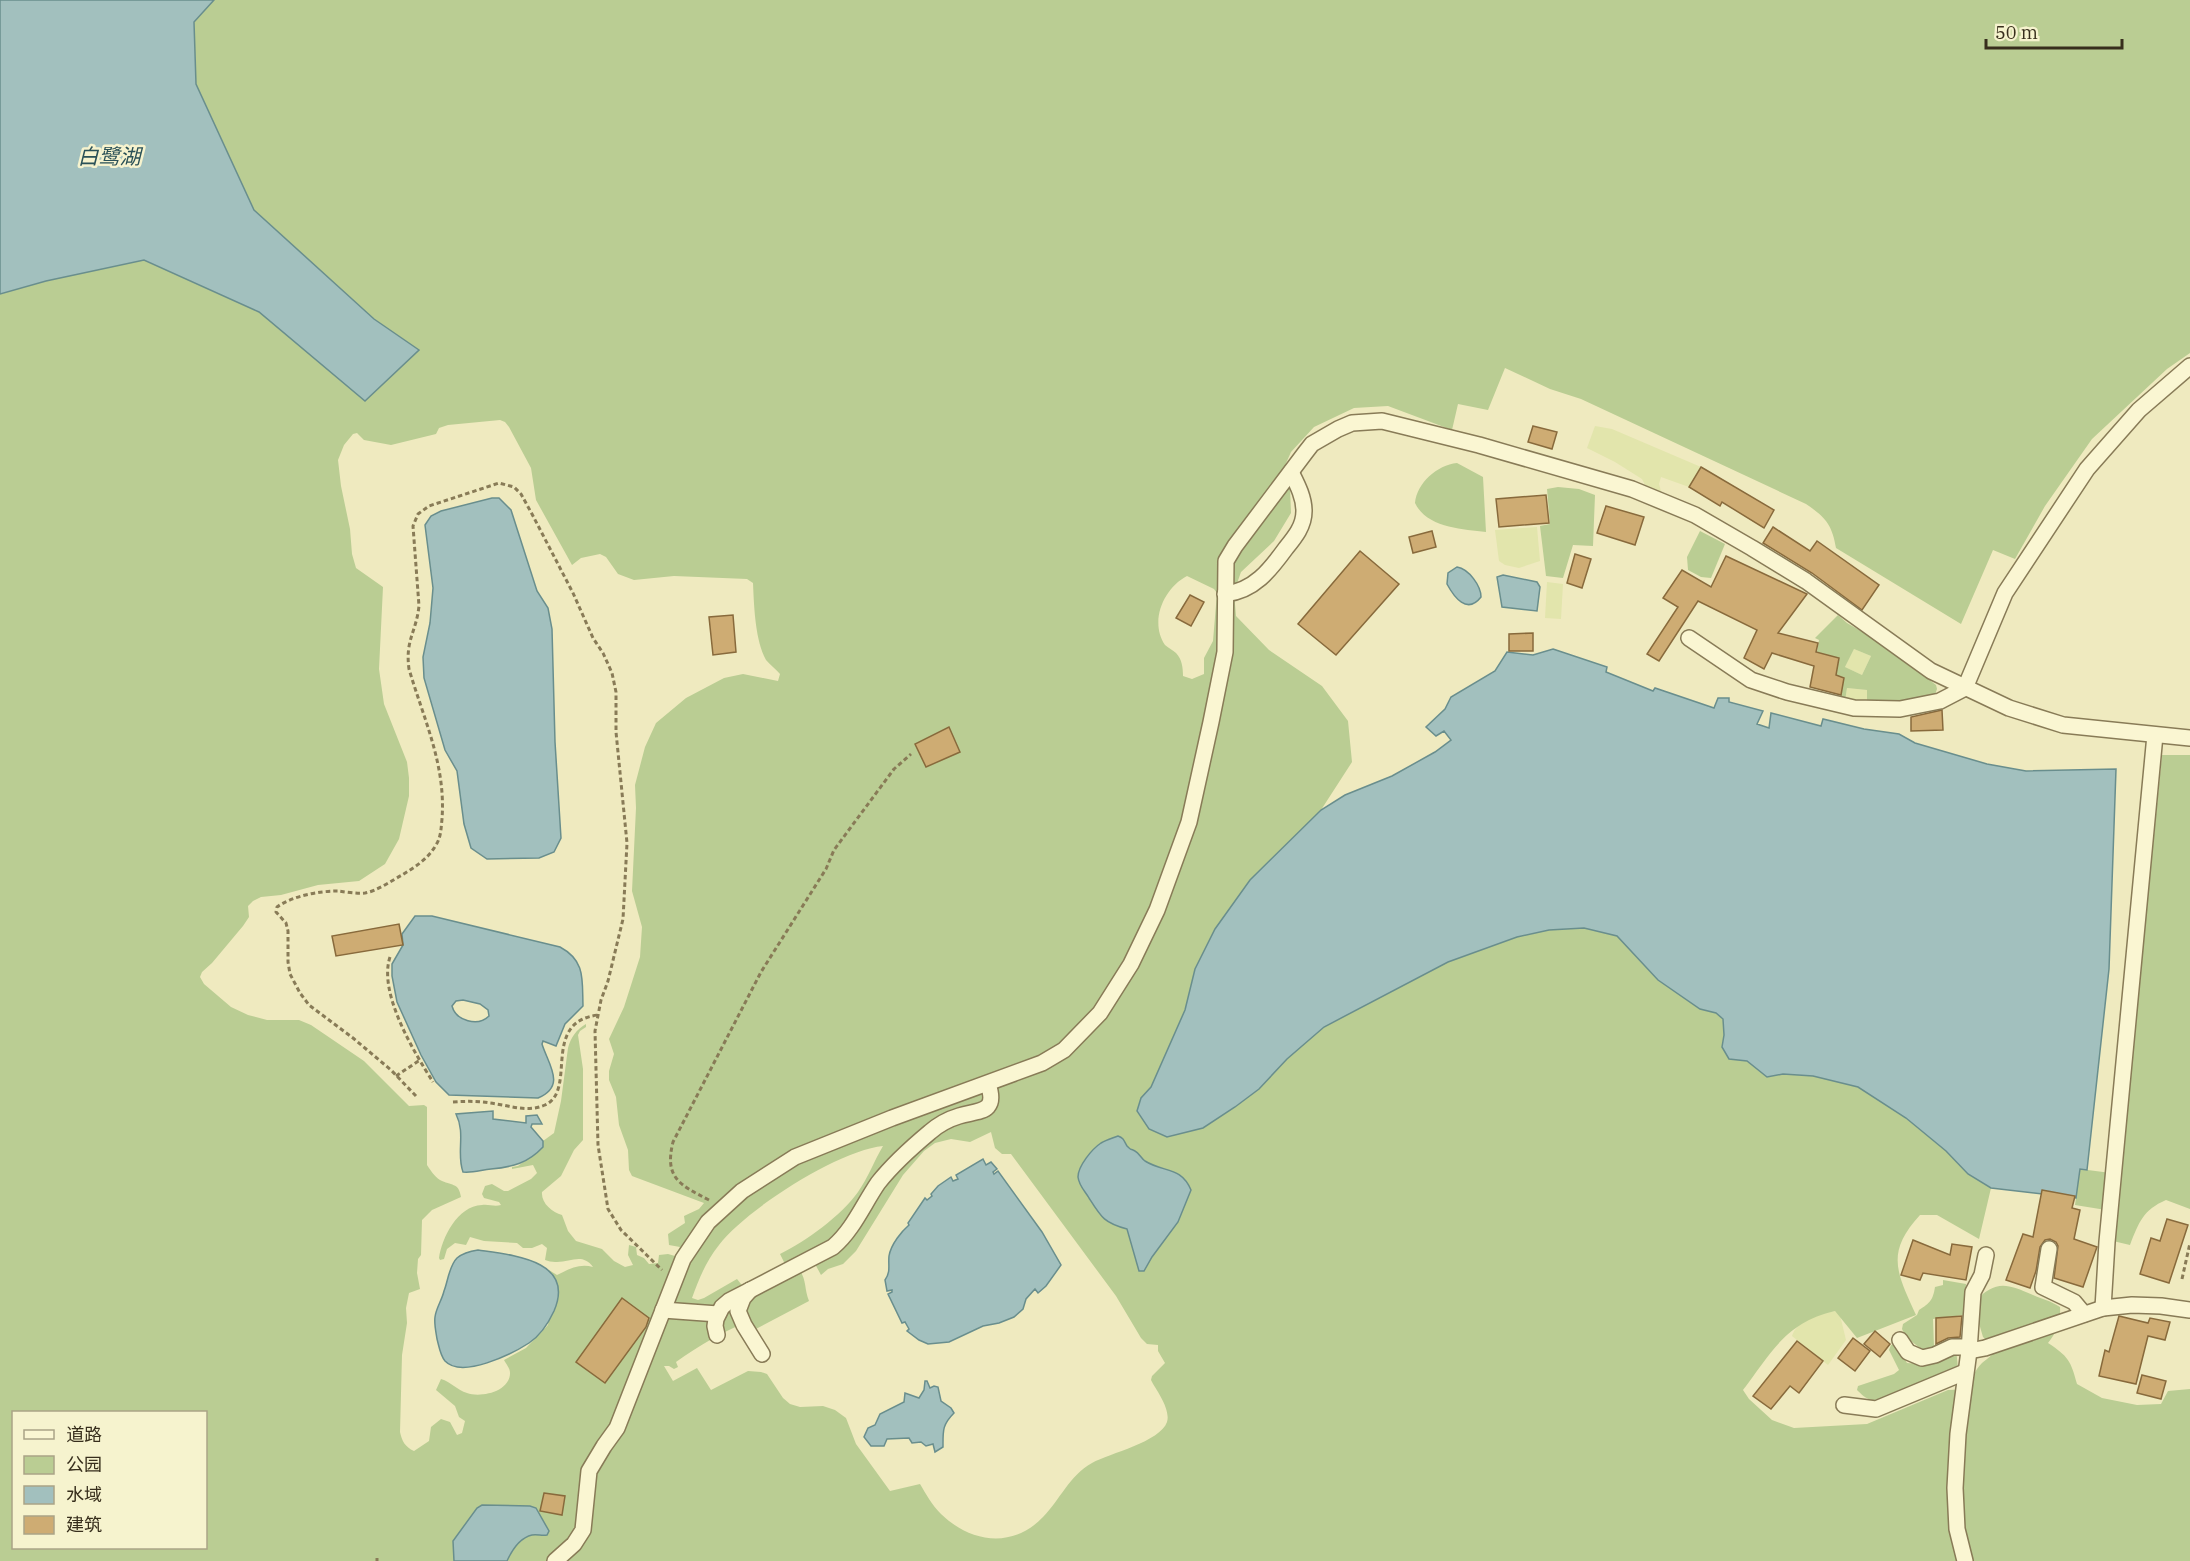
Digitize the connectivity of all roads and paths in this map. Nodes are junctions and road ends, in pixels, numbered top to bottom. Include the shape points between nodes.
1 (2190, 366) edge
2 (1291, 472) junction
3 (1225, 594) junction
4 (1689, 638) dead end
5 (1965, 688) junction
6 (2155, 735) junction
7 (2190, 738) edge
8 (911, 754) dead end
9 (390, 957) dead end
10 (598, 1015) junction
11 (420, 1060) junction
12 (396, 1076) junction
13 (433, 1082) dead end
14 (988, 1084) junction
15 (416, 1096) dead end
16 (453, 1102) dead end
17 (724, 1208) junction
18 (2190, 1243) edge
19 (2049, 1249) dead end
20 (2189, 1254) edge
21 (1986, 1255) dead end
22 (2182, 1279) dead end
23 (674, 1282) junction
24 (2104, 1288) junction
25 (750, 1290) junction
26 (2074, 1302) junction
27 (2103, 1308) junction
28 (663, 1310) junction
29 (2190, 1310) edge
30 (718, 1314) junction
31 (2085, 1314) junction
32 (717, 1335) dead end
33 (1900, 1340) dead end
34 (1969, 1349) junction
35 (762, 1354) dead end
36 (1965, 1372) junction
37 (1844, 1405) dead end
38 (555, 1561) edge
39 (1965, 1561) edge

1 - 5 street via 2139,410 2087,469 2005,593
2 - 3 street via 1234,546 1226,561
2 - 3 street via 1302,500 1302,524 1260,579 1240,591
2 - 5 street via 1323,436 1352,423 1382,421 1632,489 1695,515 1770,559 1931,671
3 - 14 street via 1226,652 1189,822 1147,932 1100,1013 1064,1050
4 - 5 street via 1751,680 1787,693 1854,708 1900,709 1940,701
5 - 6 street via 2009,708 2063,725
6 - 7 street
6 - 24 street
8 - 17 path via 894,770 834,850 761,972 673,1142 673,1175 686,1188
9 - 11 path via 387,979 391,996
10 - 12 path via 623,919 627,843 616,692 603,653 521,494 514,487 499,483 429,506 418,514 413,526 419,606 407,656 441,778 441,824 436,845 416,866 373,890 324,892 283,903 276,912 286,923 290,974 300,993 309,1005
10 - 16 path via 570,1030 558,1088 547,1104 525,1108
10 - 23 path via 598,1145 608,1209 621,1230
11 - 12 path
11 - 13 path
12 - 15 path
14 - 17 street via 795,1157 742,1191
14 - 25 street via 989,1105 935,1128 912,1148 879,1182 843,1239
17 - 23 street via 708,1222 683,1259
18 - 20 path
19 - 26 street via 2043,1287
20 - 22 path
21 - 34 street via 1973,1292
23 - 28 street
24 - 26 street via 2100,1296 2089,1302
24 - 27 street
25 - 30 street via 729,1300
25 - 35 street via 738,1311
26 - 31 street
27 - 29 street via 2133,1305
27 - 31 street
28 - 30 street
28 - 38 street via 617,1428 589,1471 583,1530
30 - 32 street
31 - 34 street via 2011,1340
33 - 34 street via 1908,1352 1922,1358 1952,1347
34 - 36 street
36 - 37 street via 1876,1409
36 - 39 street via 1955,1488 1957,1529

